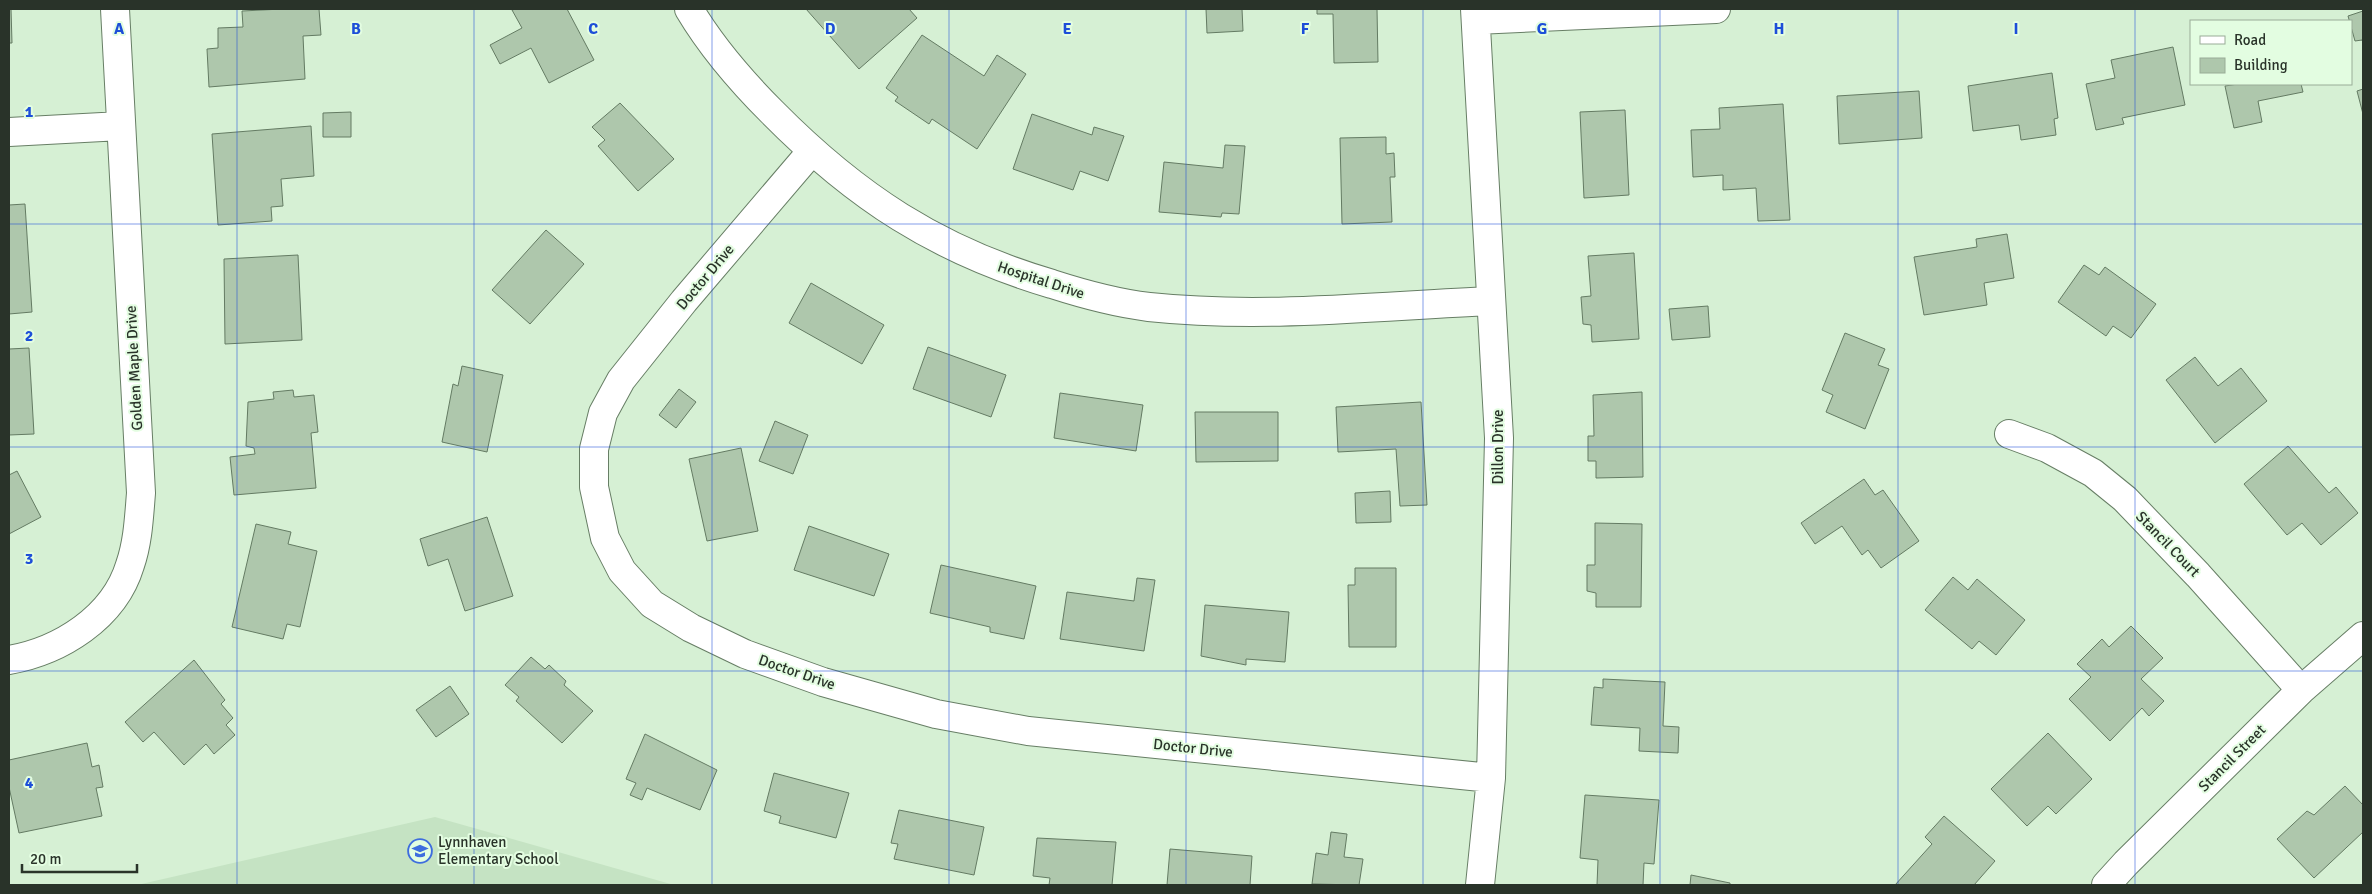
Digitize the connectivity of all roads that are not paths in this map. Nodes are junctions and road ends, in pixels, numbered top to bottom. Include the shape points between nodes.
1 (115, 9) edge
2 (689, 9) edge
3 (1716, 9) edge
4 (1475, 14) edge
5 (121, 126) junction
6 (9, 132) edge
7 (811, 152) junction
8 (1492, 301) junction
9 (2008, 434) dead end
10 (2363, 636) edge
11 (9, 660) edge
12 (2301, 690) junction
13 (1491, 778) junction
14 (1480, 885) edge
15 (2106, 885) edge

1 - 5 street, Golden Maple Drive
2 - 7 street, Hospital Drive via 749,89
3 - 4 street
4 - 8 street, Dillon Drive
5 - 6 street
5 - 11 street, Golden Maple Drive via 141,493 137,536 130,567 112,600 88,626 51,648
7 - 8 street, Hospital Drive via 881,206 944,243 1010,272 1084,294 1147,306 1226,313
7 - 13 street, Doctor Drive via 621,380 603,413 594,449 594,487 605,538 622,571 652,604 690,628 745,654 823,682 936,714 1028,732
8 - 13 street, Dillon Drive via 1499,438
9 - 12 street, Stancil Court via 2047,448 2093,473 2125,499
10 - 12 street, Stancil Street
12 - 15 street, Stancil Street
13 - 14 street, Dillon Drive

